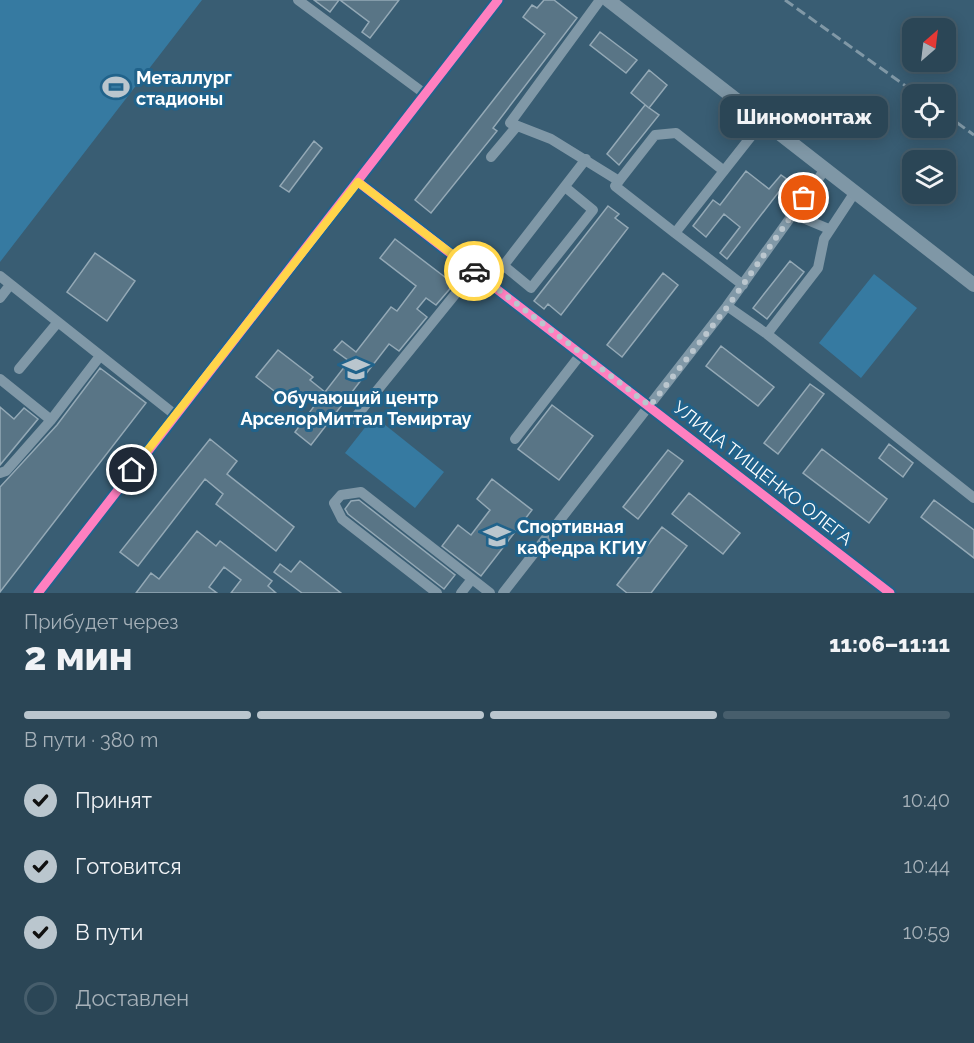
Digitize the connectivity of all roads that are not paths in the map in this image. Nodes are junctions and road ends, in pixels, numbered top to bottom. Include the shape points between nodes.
1 (298, 0) edge
2 (498, 0) edge
3 (600, 0) edge
4 (608, 0) edge
5 (425, 94) junction
6 (764, 120) junction
7 (517, 126) junction
8 (491, 157) dead end
9 (586, 159) junction
10 (826, 168) junction
11 (724, 171) junction
12 (619, 181) junction
13 (358, 182) junction
14 (565, 187) junction
15 (855, 192) junction
16 (793, 214) junction
17 (829, 229) junction
18 (675, 233) junction
19 (503, 265) junction
20 (474, 271) junction
21 (0, 276) edge
22 (489, 283) junction
23 (10, 285) junction
24 (743, 285) junction
25 (974, 285) edge
26 (0, 298) edge
27 (728, 306) junction
28 (58, 322) junction
29 (767, 334) junction
30 (581, 354) junction
31 (100, 356) junction
32 (19, 369) dead end
33 (0, 379) edge
34 (650, 406) junction
35 (174, 414) junction
36 (354, 419) dead end
37 (51, 420) junction
38 (515, 439) dead end
39 (0, 473) edge
40 (974, 498) edge
41 (472, 579) junction
42 (38, 593) edge
43 (437, 593) edge
44 (461, 593) edge
45 (490, 593) edge
46 (503, 593) edge
47 (890, 593) edge

1 - 5 street
2 - 5 street
3 - 7 street via 510,123
4 - 6 main road
5 - 13 street
6 - 10 main road
6 - 11 street
7 - 8 street
7 - 9 street
9 - 12 street
9 - 14 street
10 - 15 main road
10 - 16 street
11 - 12 street via 676,133 655,135
11 - 18 street
12 - 18 street via 615,186
13 - 20 street, УЛИЦА ТИЩЕНКО ОЛЕГА
13 - 35 street
14 - 19 street
14 - 19 street via 593,210 531,288
15 - 17 street
15 - 25 main road
16 - 17 street
16 - 24 street
17 - 29 street via 818,268
18 - 24 street
19 - 22 street
20 - 22 street, УЛИЦА ТИЩЕНКО ОЛЕГА
20 - 36 street
21 - 23 street
22 - 30 street, УЛИЦА ТИЩЕНКО ОЛЕГА
23 - 26 street
23 - 28 street
24 - 27 street
27 - 29 street
27 - 34 street
28 - 31 street
28 - 32 street
29 - 40 street
30 - 34 street, УЛИЦА ТИЩЕНКО ОЛЕГА
30 - 38 street
31 - 35 street
31 - 37 street
33 - 37 street
34 - 46 street
34 - 47 street, УЛИЦА ТИЩЕНКО ОЛЕГА
35 - 42 street
37 - 39 street
41 - 43 street via 362,492 341,495 334,503 342,519
41 - 44 street
41 - 45 street

